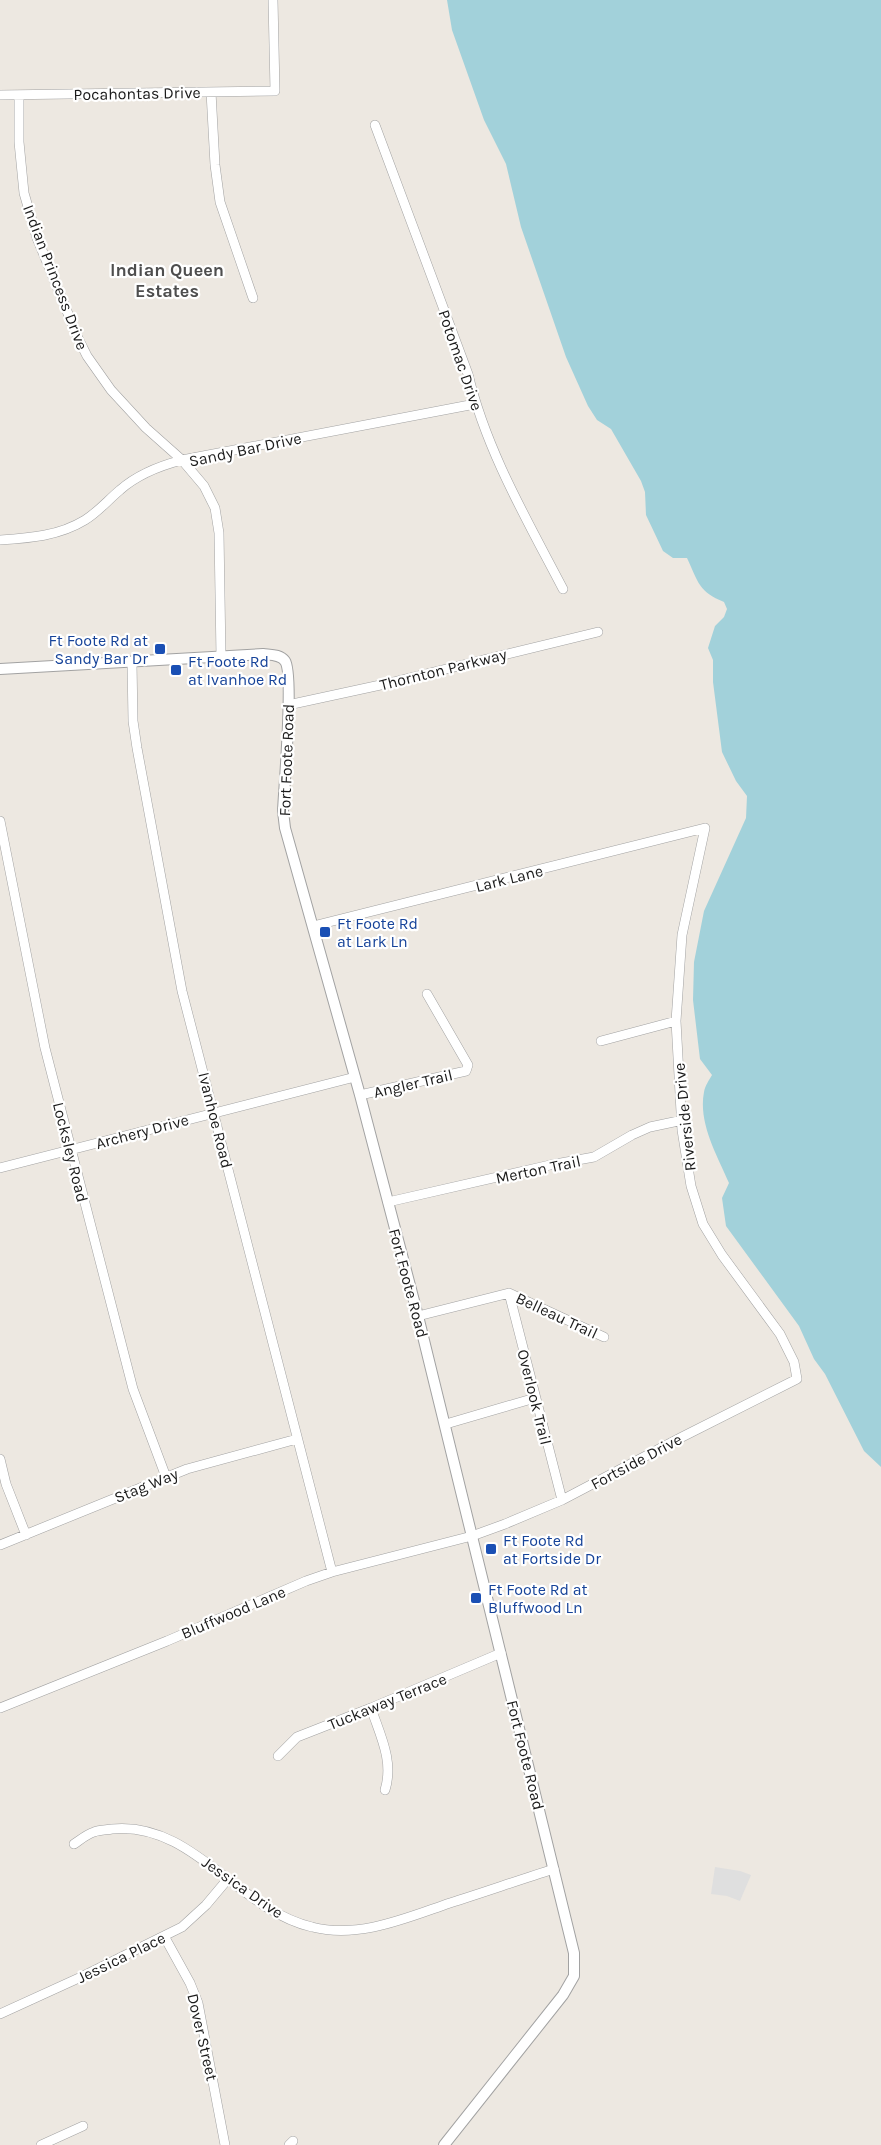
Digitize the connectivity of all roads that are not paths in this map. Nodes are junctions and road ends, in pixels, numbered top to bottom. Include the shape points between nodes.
1 (273, 0) edge
2 (212, 92) junction
3 (20, 94) junction
4 (0, 95) edge
5 (375, 125) dead end
6 (253, 298) dead end
7 (475, 404) junction
8 (182, 460) junction
9 (0, 540) edge
10 (563, 589) dead end
11 (598, 632) dead end
12 (221, 657) junction
13 (132, 663) junction
14 (0, 669) edge
15 (288, 705) junction
16 (0, 821) edge
17 (705, 828) joint
18 (313, 926) junction
19 (427, 994) dead end
20 (676, 1021) junction
21 (601, 1041) dead end
22 (355, 1077) junction
23 (360, 1095) junction
24 (214, 1112) junction
25 (682, 1120) junction
26 (71, 1150) junction
27 (0, 1168) edge
28 (388, 1202) junction
29 (509, 1293) junction
30 (418, 1316) junction
31 (604, 1337) dead end
32 (797, 1379) joint
33 (535, 1398) junction
34 (446, 1424) junction
35 (297, 1439) junction
36 (0, 1459) edge
37 (166, 1477) junction
38 (562, 1500) junction
39 (26, 1535) junction
40 (472, 1536) junction
41 (0, 1545) edge
42 (332, 1572) junction
43 (501, 1653) junction
44 (0, 1708) edge
45 (371, 1708) junction
46 (278, 1756) dead end
47 (385, 1790) dead end
48 (74, 1844) dead end
49 (554, 1869) junction
50 (227, 1880) junction
51 (164, 1936) junction
52 (0, 2014) edge
53 (83, 2126) dead end
54 (40, 2145) edge
55 (225, 2145) edge
56 (444, 2145) edge

1 - 2 street, Pocahontas Drive via 275,91
2 - 3 street, Pocahontas Drive
2 - 6 street via 214,165 220,202
3 - 4 street, Pocahontas Drive
3 - 8 street, Indian Princess Drive via 24,194 37,238 78,338 111,390
5 - 7 street, Potomac Drive via 468,374
7 - 8 street, Sandy Bar Drive
7 - 10 street, Potomac Drive via 513,493
8 - 9 street via 136,478 93,514 66,529 38,537
8 - 12 street, Sandy Bar Drive via 211,497 218,520
11 - 15 street, Thornton Parkway
12 - 13 street, Fort Foote Road
12 - 15 street, Fort Foote Road via 281,657 288,669
13 - 14 street, Fort Foote Road
13 - 24 street, Ivanhoe Road via 133,721 139,760 182,992
15 - 18 street, Fort Foote Road via 284,820
16 - 26 street, Locksley Road via 39,1020
17 - 18 street, Lark Lane
17 - 20 street, Riverside Drive via 682,935
18 - 22 street, Fort Foote Road
19 - 23 street, Angler Trail via 468,1065 466,1071
20 - 21 street
20 - 25 street, Riverside Drive
22 - 23 street, Fort Foote Road
22 - 24 street, Archery Drive
23 - 28 street, Fort Foote Road
24 - 26 street, Archery Drive
24 - 35 street, Ivanhoe Road
25 - 28 street, Merton Trail via 650,1127 594,1157
25 - 32 street, Riverside Drive via 691,1186 703,1224 780,1334 794,1362
26 - 27 street, Archery Drive
26 - 37 street, Locksley Road via 133,1389
28 - 30 street, Fort Foote Road
29 - 30 street
29 - 31 street, Belleau Trail
29 - 33 street, Overlook Trail
30 - 34 street, Fort Foote Road
32 - 38 street, Fortside Drive
33 - 34 street
33 - 38 street, Overlook Trail
34 - 40 street, Fort Foote Road
35 - 37 street, Stag Way
35 - 42 street, Ivanhoe Road
36 - 39 street
37 - 39 street, Stag Way
38 - 40 street, Fortside Drive
39 - 41 street, Stag Way
40 - 42 street, Bluffwood Lane
40 - 43 street, Fort Foote Road
42 - 44 street, Bluffwood Lane
43 - 45 street, Tuckaway Terrace
43 - 49 street, Fort Foote Road
45 - 46 street, Tuckaway Terrace via 297,1737
45 - 47 street via 388,1757
48 - 50 street, Jessica Drive via 93,1832 137,1829 182,1846
49 - 50 street, Jessica Drive via 378,1926 340,1931 313,1928 289,1919
49 - 56 street, Fort Foote Road via 573,1945 573,1976 563,1995
50 - 51 street, Jessica Place via 182,1927
51 - 52 street, Jessica Place
51 - 55 street, Dover Street via 198,2003
53 - 54 street

